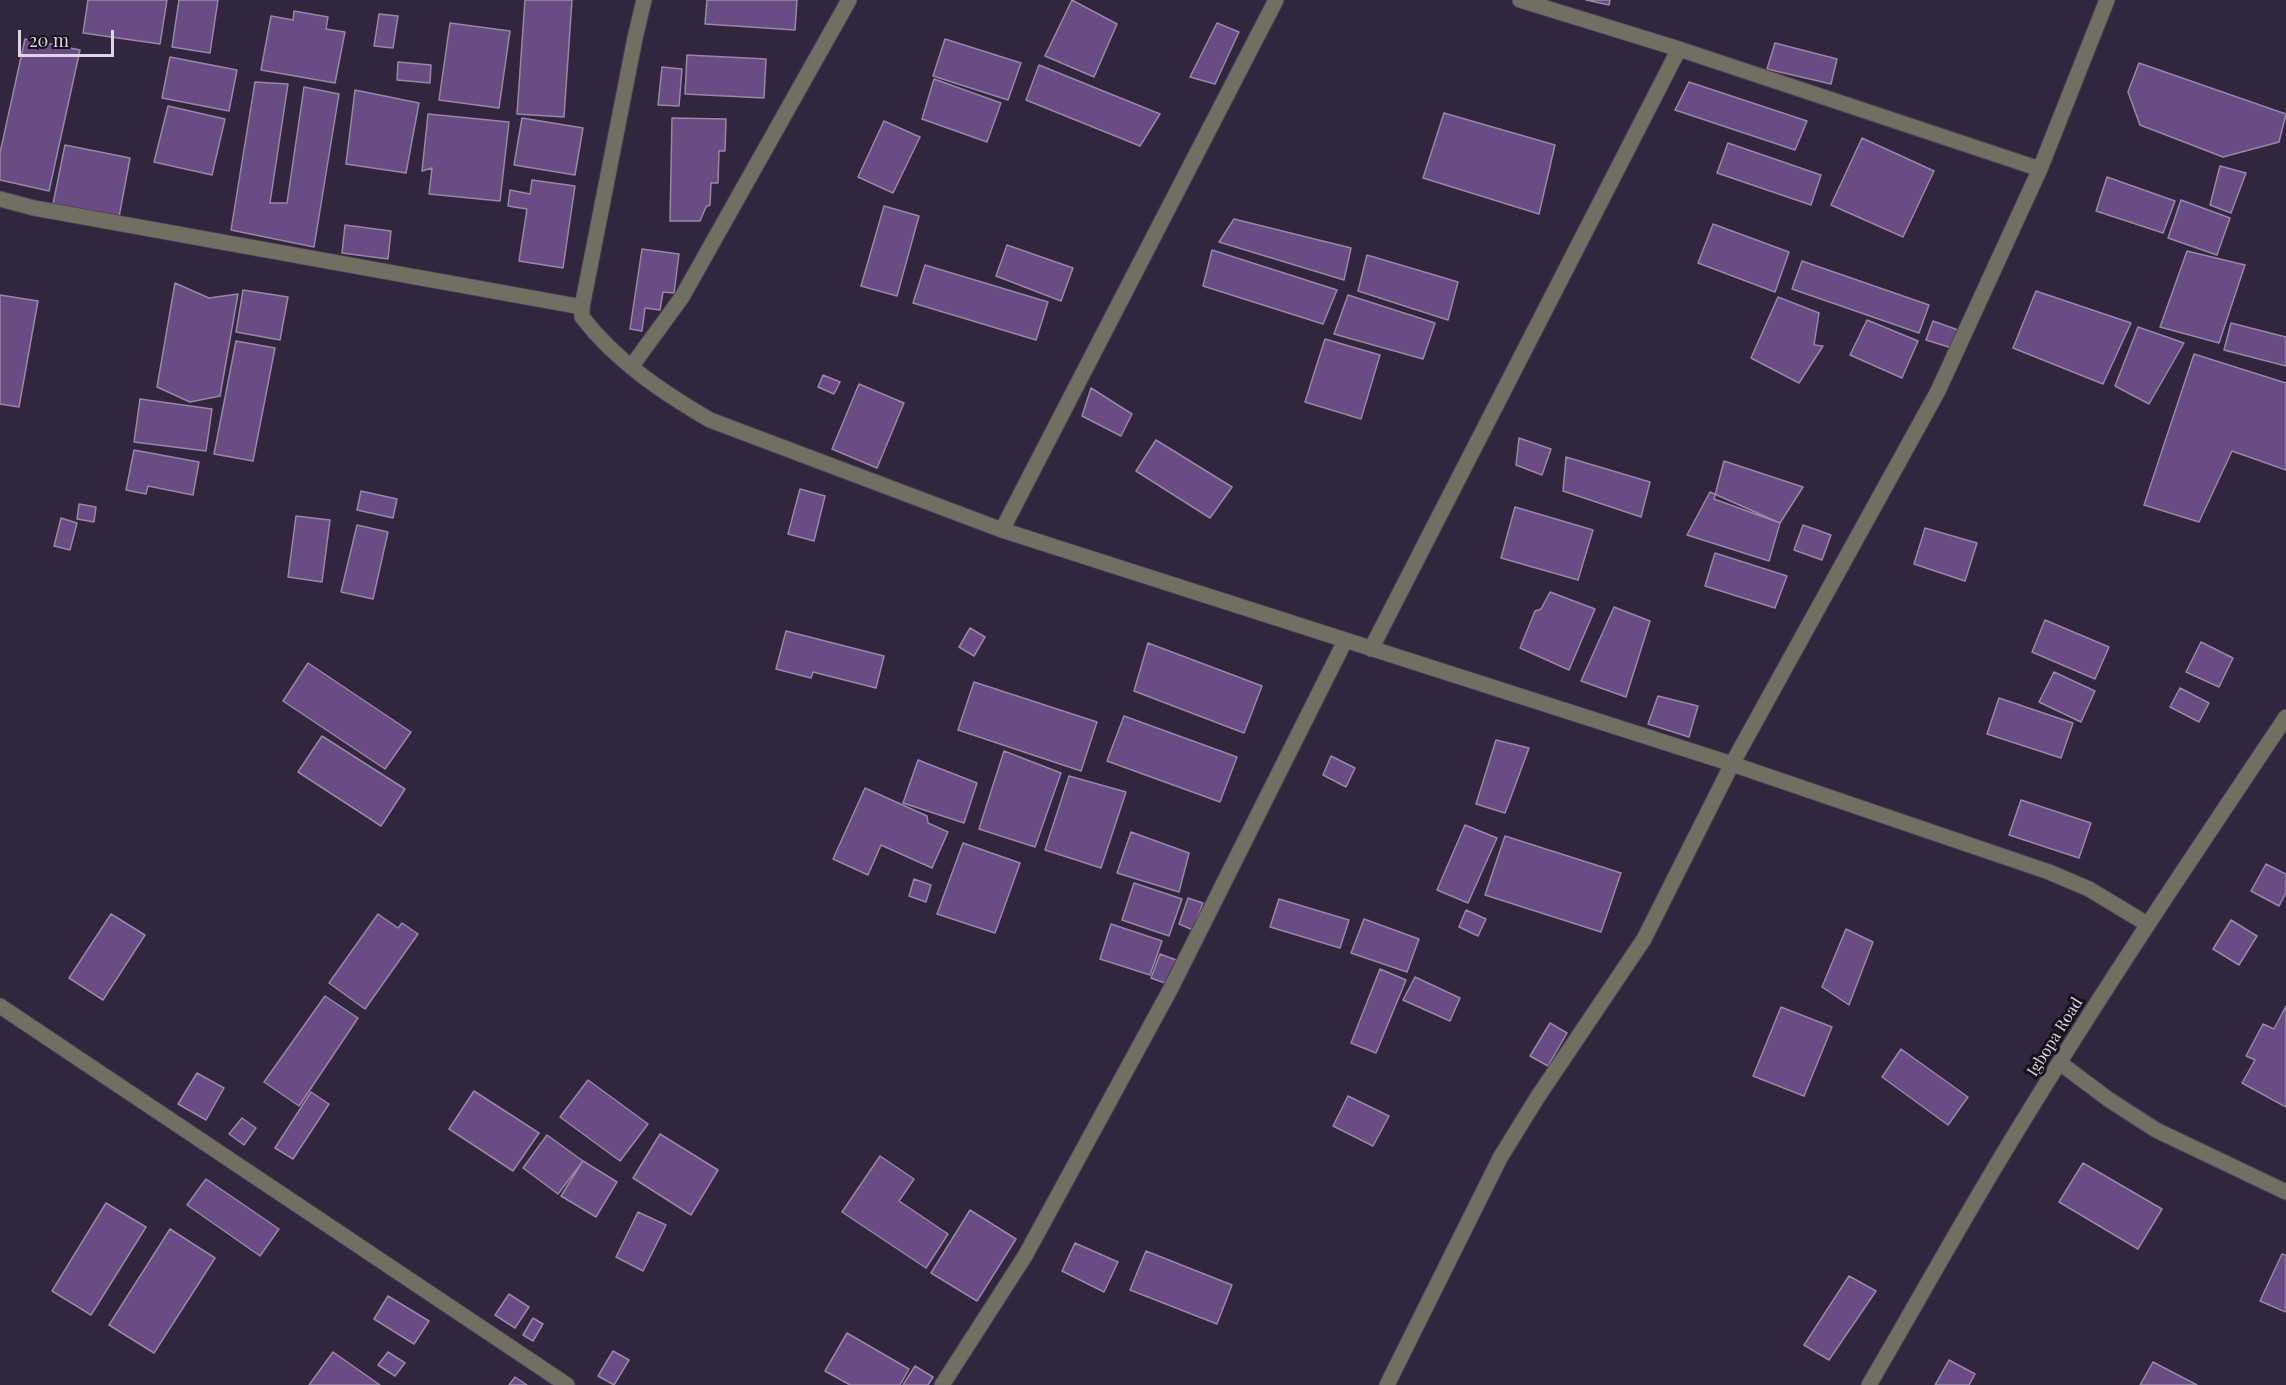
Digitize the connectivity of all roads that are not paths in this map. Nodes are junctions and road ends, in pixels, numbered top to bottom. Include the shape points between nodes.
1 (644, 0) edge
2 (849, 0) edge
3 (1276, 0) edge
4 (1520, 0) edge
5 (2107, 0) edge
6 (1679, 49) junction
7 (2040, 169) junction
8 (0, 199) edge
9 (582, 307) junction
10 (631, 367) junction
11 (1002, 530) junction
12 (1345, 641) junction
13 (1371, 649) junction
14 (2286, 717) edge
15 (1732, 764) junction
16 (2146, 924) junction
17 (0, 1006) edge
18 (2060, 1063) junction
19 (2286, 1192) edge
20 (567, 1385) edge
21 (942, 1385) edge
22 (1387, 1385) edge
23 (1869, 1385) edge

1 - 9 street
2 - 10 street via 682,297
3 - 11 street
4 - 6 street
5 - 7 street
6 - 7 street
6 - 13 street
7 - 15 street via 1938,392
8 - 9 street
9 - 10 street via 582,317 593,332
10 - 11 street via 710,420
11 - 12 street
12 - 13 street
12 - 21 street via 1159,1010 1025,1256
13 - 15 street
14 - 16 street, Igbopa Road
15 - 16 street via 2049,872 2089,889
15 - 22 street via 1644,939 1500,1158
16 - 18 street, Igbopa Road
17 - 20 street
18 - 19 street via 2156,1130
18 - 23 street, Igbopa Road

